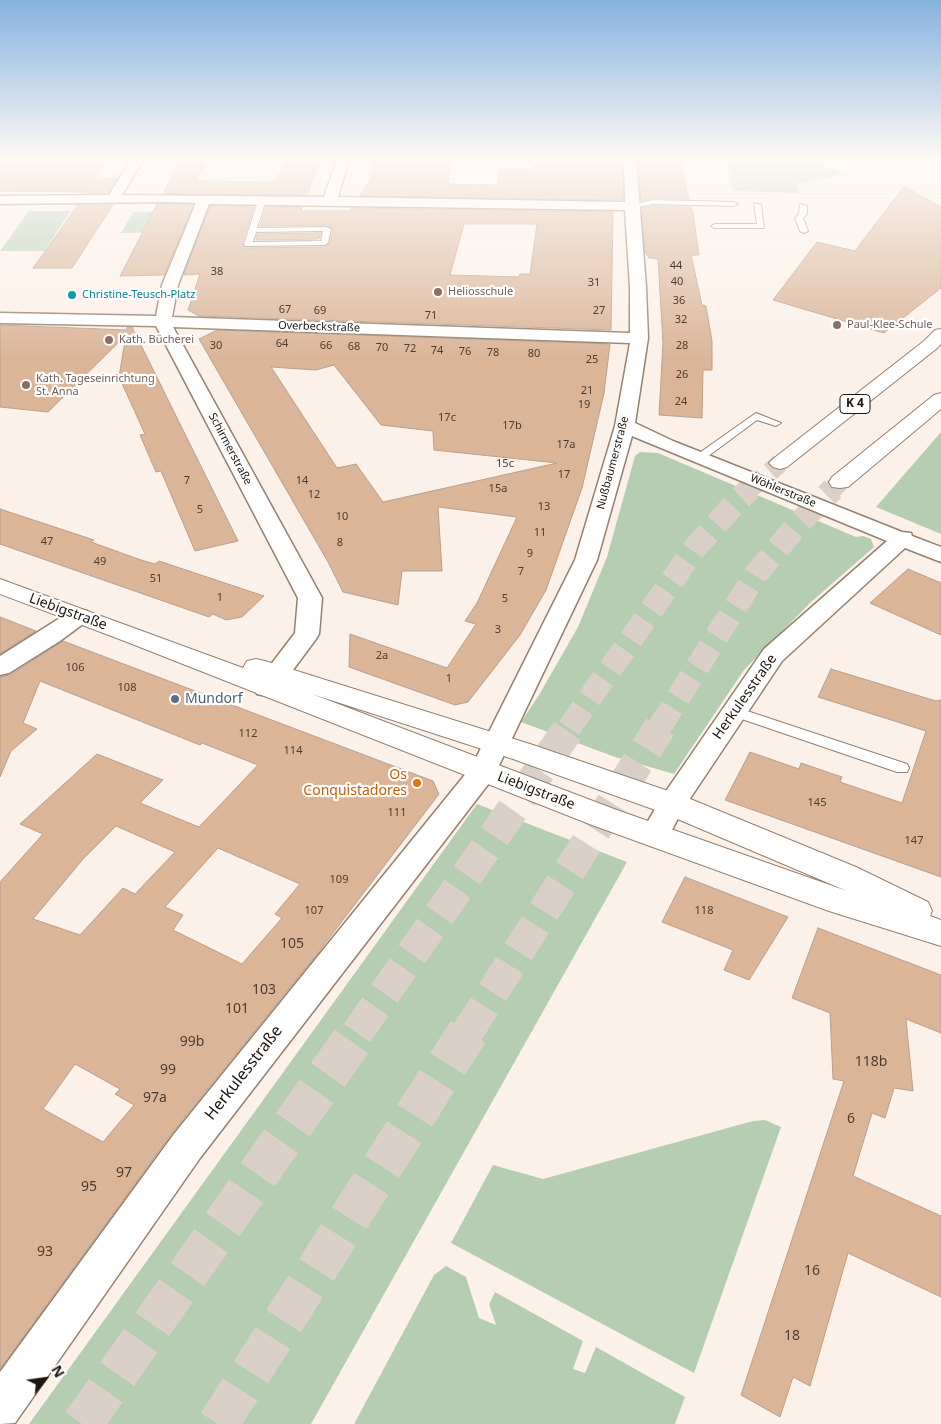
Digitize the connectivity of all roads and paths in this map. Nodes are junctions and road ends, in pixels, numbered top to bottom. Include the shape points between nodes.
1 (194, 225) edge
2 (254, 225) edge
3 (633, 225) edge
4 (762, 225) edge
5 (802, 225) edge
6 (715, 226) dead end
7 (252, 230) junction
8 (804, 231) dead end
9 (0, 318) edge
10 (163, 323) junction
11 (639, 338) junction
12 (937, 339) edge
13 (941, 399) edge
14 (776, 423) dead end
15 (625, 426) junction
16 (699, 458) junction
17 (780, 463) tunnel mouth
18 (840, 482) tunnel mouth
19 (903, 538) junction
20 (941, 554) edge
21 (0, 586) edge
22 (79, 616) junction
23 (0, 667) edge
24 (272, 680) junction
25 (735, 712) junction
26 (489, 758) junction
27 (902, 768) dead end
28 (672, 804) junction
29 (655, 835) junction
30 (941, 924) edge
31 (941, 933) edge
32 (0, 1408) edge

1 - 10 street via 170,285
2 - 7 lane
3 - 11 street, Nußbaumerstraße
4 - 6 lane
5 - 8 lane
7 - 7 lane via 248,244 324,243 327,229
9 - 10 street, Overbeckstraße
10 - 11 street, Overbeckstraße
10 - 24 street, Schirmerstraße via 310,598 307,634
11 - 15 street, Nußbaumerstraße
12 - 17 main road, K 4
13 - 18 main road
14 - 16 lane via 756,416
15 - 16 street, Wöhlerstraße
15 - 26 street, Nußbaumerstraße via 586,560
16 - 19 street, Wöhlerstraße
19 - 20 street, Wöhlerstraße
19 - 25 street, Herkulesstraße via 773,655
21 - 22 main road, Liebigstraße
22 - 23 street
22 - 24 main road, Liebigstraße
24 - 26 main road, Liebigstraße
25 - 27 lane
25 - 28 street, Herkulesstraße
26 - 28 main road, Liebigstraße
26 - 29 main road, Liebigstraße
26 - 32 street, Herkulesstraße via 187,1146
28 - 29 street, Herkulesstraße
28 - 30 main road, Liebigstraße via 845,876
29 - 31 main road, Liebigstraße via 840,902

